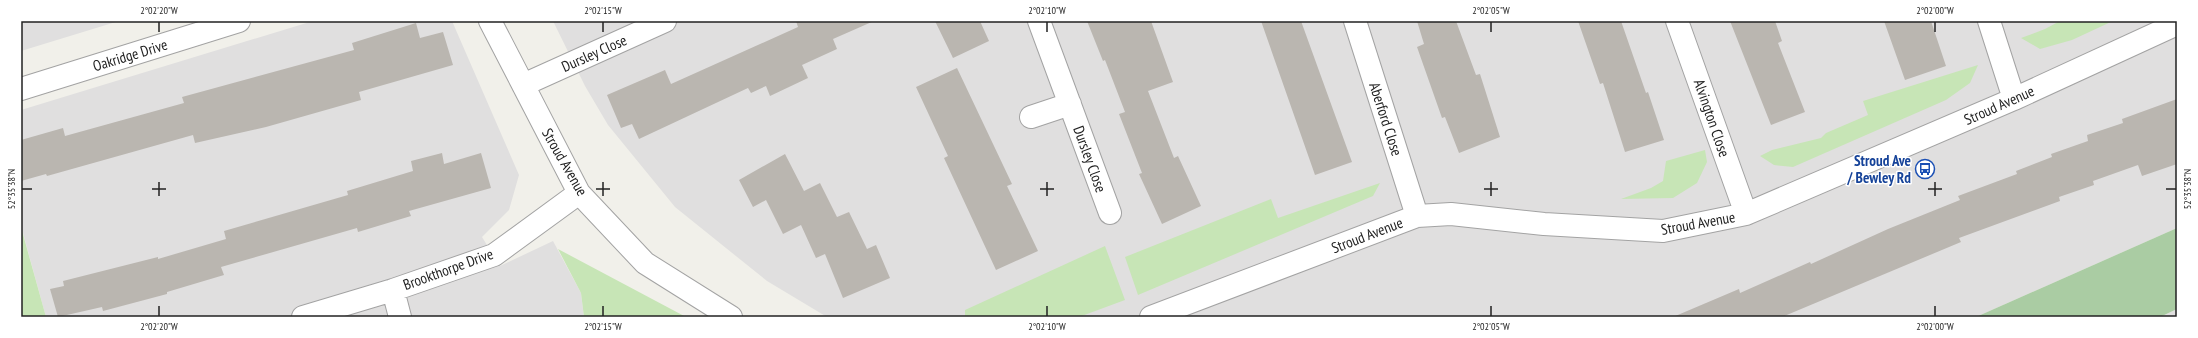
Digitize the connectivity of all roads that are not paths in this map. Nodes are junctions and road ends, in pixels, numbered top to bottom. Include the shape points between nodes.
1 (239, 21) edge
2 (490, 21) edge
3 (665, 21) edge
4 (1039, 21) edge
5 (1355, 21) edge
6 (1677, 21) edge
7 (1989, 21) edge
8 (2177, 24) edge
9 (210, 25) edge
10 (523, 85) junction
11 (21, 89) edge
12 (2014, 99) junction
13 (1070, 104) junction
14 (1031, 116) dead end
15 (579, 193) junction
16 (1110, 213) dead end
17 (1746, 214) junction
18 (1417, 216) junction
19 (393, 290) junction
20 (303, 317) edge
21 (400, 317) edge
22 (731, 317) edge
23 (1151, 317) edge

1 - 9 street, Oakridge Drive
2 - 10 street, Stroud Avenue
3 - 10 street, Dursley Close
4 - 13 street, Dursley Close
5 - 18 street, Aberford Close
6 - 17 street, Alvington Close
7 - 12 street
8 - 12 street, Stroud Avenue
9 - 11 street, Oakridge Drive
10 - 15 street, Stroud Avenue
12 - 17 street, Stroud Avenue
13 - 14 street
13 - 16 street, Dursley Close
15 - 19 street, Brookthorpe Drive via 494,255
15 - 22 street, Stroud Avenue via 646,263
17 - 18 street, Stroud Avenue via 1663,231 1544,224 1451,214
18 - 23 street, Stroud Avenue
19 - 20 street, Brookthorpe Drive
19 - 21 street

